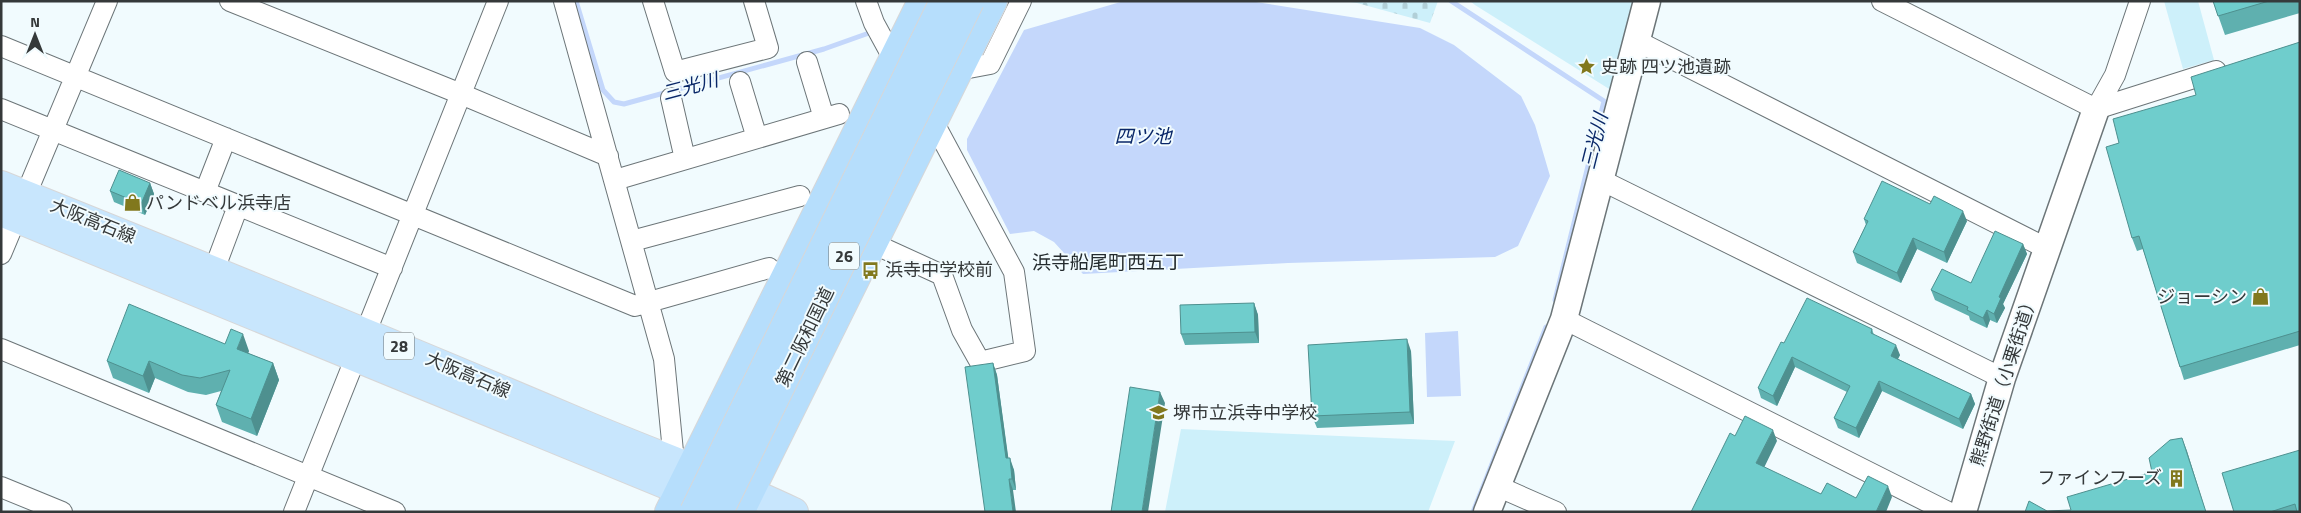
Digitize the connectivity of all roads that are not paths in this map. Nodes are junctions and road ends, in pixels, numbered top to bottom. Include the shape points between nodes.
1 (107, 1) edge
2 (230, 1) edge
3 (498, 1) edge
4 (564, 1) edge
5 (653, 1) edge
6 (754, 1) edge
7 (866, 1) edge
8 (922, 1) edge
9 (944, 1) edge
10 (970, 1) edge
11 (993, 1) edge
12 (1021, 1) edge
13 (1646, 1) edge
14 (2140, 1) edge
15 (1887, 2) edge
16 (1637, 41) junction
17 (1, 46) edge
18 (893, 59) junction
19 (807, 62) dead end
20 (2237, 64) edge
21 (958, 70) junction
22 (76, 76) junction
23 (740, 82) dead end
24 (461, 94) junction
25 (671, 98) dead end
26 (1, 108) edge
27 (2096, 110) junction
28 (933, 120) junction
29 (54, 130) junction
30 (226, 138) junction
31 (756, 138) junction
32 (608, 156) junction
33 (685, 159) junction
34 (615, 180) junction
35 (1601, 180) junction
36 (1, 184) edge
37 (205, 192) junction
38 (800, 196) dead end
39 (238, 206) junction
40 (15, 208) edge
41 (414, 215) junction
42 (632, 241) junction
43 (872, 243) junction
44 (2046, 248) junction
45 (1, 254) edge
46 (392, 268) junction
47 (770, 268) dead end
48 (214, 270) junction
49 (648, 302) junction
50 (1564, 320) junction
51 (362, 344) junction
52 (1, 349) edge
53 (2002, 378) junction
54 (308, 477) junction
55 (1497, 486) junction
56 (1, 487) edge
57 (682, 489) edge
58 (745, 502) edge
59 (62, 512) edge
60 (294, 512) edge
61 (395, 512) edge
62 (719, 512) edge
63 (733, 512) edge
64 (794, 512) edge
65 (1487, 512) edge
66 (1556, 512) edge
67 (1948, 512) edge
68 (1963, 512) edge

1 - 22 street
2 - 24 street
3 - 24 street
4 - 32 street
5 - 6 street via 675,72 768,48
7 - 18 street
8 - 18 highway, 26
9 - 57 highway, 第二阪和国道 / 26, bridge
10 - 62 highway, 第二阪和国道 / 26, bridge
11 - 21 highway, 26
12 - 21 street via 990,64
13 - 16 street
14 - 27 street via 2116,75
15 - 27 street
16 - 35 street
16 - 44 street
17 - 22 street
18 - 28 street
18 - 57 highway, 26
19 - 31 street via 832,116
20 - 27 street
21 - 28 highway, 26
22 - 29 street
22 - 30 street
23 - 31 street
24 - 32 street
24 - 41 street
25 - 33 street
26 - 29 street
27 - 44 street, 熊野街道（小栗街道）
28 - 43 highway, 26
28 - 43 street via 1014,272 1025,351 980,362 962,330 942,275
29 - 37 street
29 - 40 street
30 - 37 street
30 - 41 street
31 - 33 street
32 - 34 street
33 - 34 street
34 - 42 street
35 - 50 street
35 - 53 street
36 - 40 main road, 大阪高石線 / 28
37 - 39 street
38 - 42 street
39 - 46 street
39 - 48 street
40 - 45 street
40 - 48 main road, 大阪高石線 / 28
40 - 51 main road, 大阪高石線 / 28
41 - 46 street
41 - 49 street via 635,306
42 - 49 street
43 - 58 highway, 26
44 - 53 street, 熊野街道（小栗街道）
46 - 51 street
47 - 49 street
48 - 51 main road, 大阪高石線 / 28
49 - 57 street via 664,360
50 - 55 street
50 - 67 street
51 - 54 street
51 - 57 main road, 大阪高石線 / 28
52 - 54 street
53 - 68 street, 熊野街道（小栗街道）
54 - 60 street
54 - 61 street
55 - 65 street
55 - 66 street
56 - 59 street
57 - 58 main road, 大阪高石線 / 28
57 - 63 main road, 大阪高石線 / 28
58 - 64 main road, 大阪高石線 / 28

